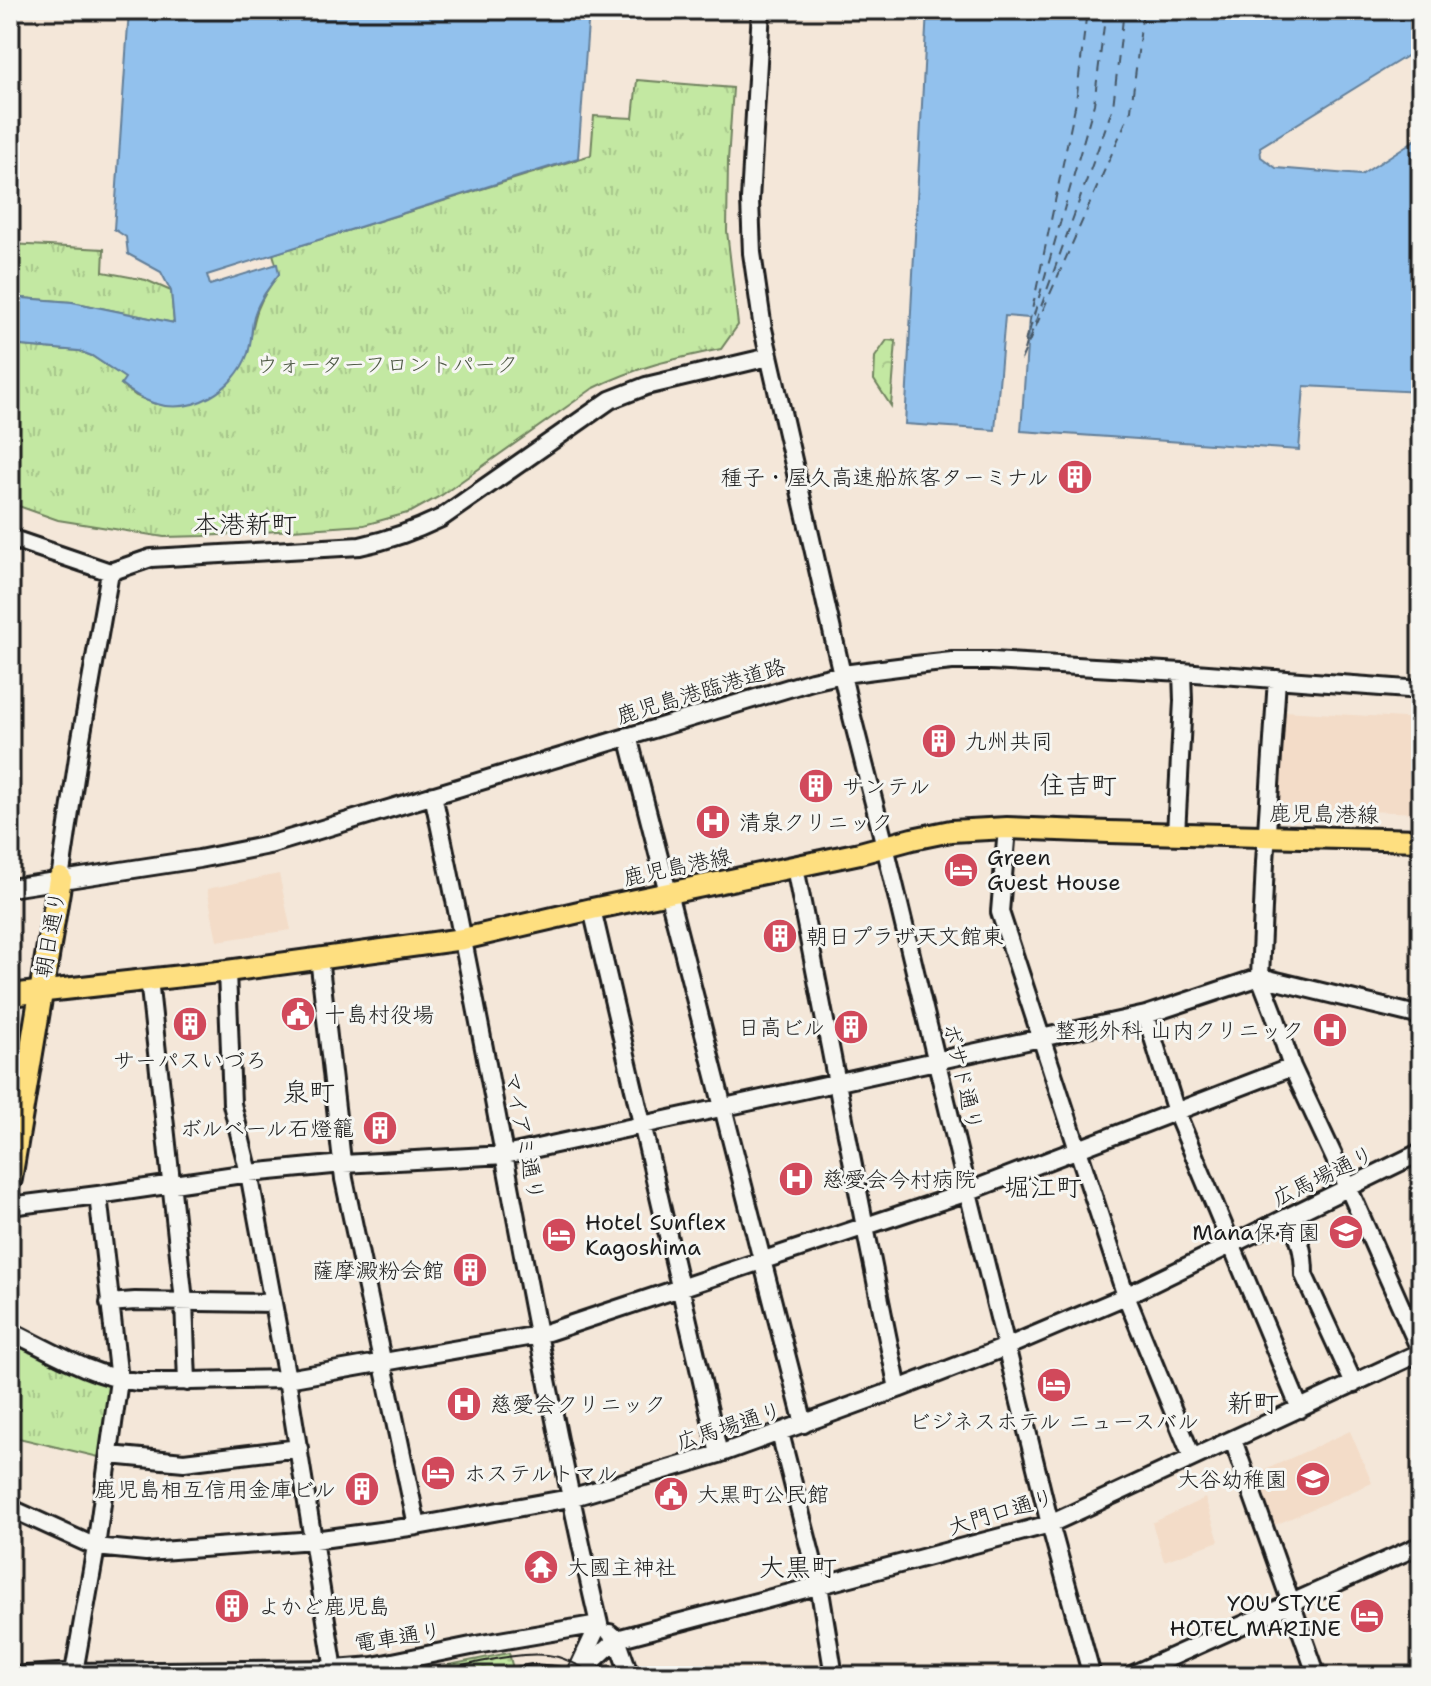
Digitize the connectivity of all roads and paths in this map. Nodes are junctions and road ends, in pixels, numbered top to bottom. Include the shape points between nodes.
1 (761, 10) edge
2 (769, 357) junction
3 (10, 538) edge
4 (110, 572) junction
5 (1182, 672) junction
6 (843, 674) junction
7 (1277, 679) junction
8 (1421, 690) edge
9 (628, 736) junction
10 (433, 795) junction
11 (1007, 828) junction
12 (1176, 834) junction
13 (1266, 837) junction
14 (1421, 840) edge
15 (885, 846) junction
16 (795, 867) junction
17 (60, 879) junction
18 (10, 888) edge
19 (669, 893) junction
20 (592, 909) junction
21 (463, 939) junction
22 (319, 957) junction
23 (227, 971) junction
24 (1260, 977) junction
25 (149, 979) junction
26 (40, 991) junction
27 (10, 995) edge
28 (1146, 1015) junction
29 (1421, 1016) edge
30 (1042, 1037) junction
31 (937, 1061) junction
32 (1292, 1067) junction
33 (836, 1083) junction
34 (724, 1107) junction
35 (1176, 1112) junction
36 (642, 1125) junction
37 (1078, 1150) junction
38 (1421, 1152) edge
39 (505, 1155) junction
40 (343, 1164) junction
41 (249, 1173) junction
42 (10, 1179) edge
43 (172, 1184) junction
44 (1348, 1187) junction
45 (968, 1192) junction
46 (98, 1195) junction
47 (10, 1206) edge
48 (1288, 1217) junction
49 (865, 1227) junction
50 (1232, 1245) junction
51 (763, 1261) junction
52 (680, 1289) junction
53 (1126, 1296) junction
54 (184, 1301) junction
55 (109, 1303) junction
56 (273, 1303) junction
57 (10, 1331) edge
58 (539, 1335) junction
59 (1006, 1347) junction
60 (1421, 1352) edge
61 (383, 1363) junction
62 (287, 1379) junction
63 (119, 1380) junction
64 (187, 1382) junction
65 (1354, 1384) junction
66 (898, 1389) junction
67 (1300, 1409) junction
68 (804, 1424) junction
69 (780, 1433) junction
70 (1233, 1440) junction
71 (299, 1448) junction
72 (719, 1454) junction
73 (110, 1455) junction
74 (1192, 1457) junction
75 (570, 1498) junction
76 (10, 1508) edge
77 (1050, 1524) junction
78 (417, 1526) junction
79 (314, 1540) junction
80 (1421, 1545) edge
81 (96, 1547) junction
82 (819, 1585) junction
83 (1291, 1605) junction
84 (599, 1624) junction
85 (617, 1639) junction
86 (74, 1672) junction
87 (335, 1672) edge
88 (10, 1676) edge
89 (521, 1676) edge
90 (556, 1676) edge
91 (576, 1676) edge
92 (630, 1676) edge
93 (834, 1676) edge
94 (1092, 1676) edge
95 (1129, 1676) edge
96 (1317, 1676) edge

1 - 2 street, ボサド通り via 750,200 752,253
2 - 4 street via 646,386 610,400 413,532 360,546 151,558
2 - 6 street, ボサド通り
3 - 4 street
4 - 17 street
5 - 6 street, 鹿児島港臨港道路 via 952,661
5 - 7 street, 鹿児島港臨港道路
5 - 12 street
6 - 9 street, 鹿児島港臨港道路
6 - 15 street, ボサド通り
7 - 8 street, 鹿児島港臨港道路
7 - 13 street
9 - 10 street, 鹿児島港臨港道路
9 - 19 street
10 - 17 street, 鹿児島港臨港道路 via 269,845
10 - 21 street, マイアミ通り
11 - 12 main road, 鹿児島港線
11 - 15 main road, 鹿児島港線 via 951,831
11 - 30 street via 1000,912
12 - 13 main road, 鹿児島港線
13 - 14 main road, 鹿児島港線
13 - 24 street
15 - 16 main road, 鹿児島港線
15 - 31 street, ボサド通り
16 - 19 main road, 鹿児島港線
16 - 33 street
17 - 18 street, 鹿児島港臨港道路
17 - 26 highway, 朝日通り
19 - 20 main road, 鹿児島港線
19 - 34 street
20 - 21 main road, 鹿児島港線
20 - 36 street
21 - 22 main road, 鹿児島港線
21 - 39 street, マイアミ通り
22 - 23 main road, 鹿児島港線
22 - 40 street
23 - 25 main road, 鹿児島港線
23 - 41 street via 232,1104
24 - 28 street
24 - 29 street
24 - 32 street
25 - 26 main road, 鹿児島港線
25 - 43 street
26 - 27 main road, 鹿児島港線
26 - 42 highway, 朝日通り
28 - 30 street
28 - 35 street
30 - 31 street
30 - 37 street
31 - 33 street
31 - 45 street, ボサド通り
32 - 35 street
32 - 44 street
33 - 34 street
33 - 49 street
34 - 36 street
34 - 51 street
35 - 37 street
35 - 50 street
36 - 39 street
36 - 52 street
37 - 45 street
37 - 53 street
38 - 44 street, 広馬場通り
39 - 40 street
39 - 58 street, マイアミ通り
40 - 41 street
40 - 61 street
41 - 43 street
41 - 56 street
43 - 46 street
43 - 54 street
44 - 48 street, 広馬場通り
44 - 60 street
45 - 49 street
45 - 59 street, ボサド通り
46 - 47 street
46 - 55 street
48 - 50 street, 広馬場通り
48 - 65 street via 1304,1255 1304,1275
49 - 51 street
49 - 66 street
50 - 53 street, 広馬場通り
50 - 67 street
51 - 52 street
51 - 68 street
52 - 58 street
52 - 72 street
53 - 59 street, 広馬場通り
53 - 74 street
54 - 55 street
54 - 56 street
54 - 64 street
55 - 63 street
56 - 62 street
57 - 63 street
58 - 61 street
58 - 75 street, マイアミ通り
59 - 66 street, 広馬場通り
59 - 77 street, ボサド通り
60 - 65 street, 大門口通り
61 - 62 street
61 - 78 street
62 - 64 street
62 - 71 street
63 - 64 street
63 - 73 street
65 - 67 street, 大門口通り
66 - 68 street, 広馬場通り
67 - 70 street, 大門口通り
68 - 69 street, 広馬場通り
69 - 72 street, 広馬場通り
69 - 82 street
70 - 74 street, 大門口通り
70 - 83 street
71 - 73 street via 184,1462
71 - 79 street
72 - 75 street, 広馬場通り
73 - 81 street
74 - 77 street, 大門口通り
75 - 78 street, 広馬場通り
75 - 84 street, マイアミ通り
76 - 81 street, 広馬場通り
77 - 82 street, 大門口通り
77 - 94 street, ボサド通り
78 - 79 street, 広馬場通り
79 - 81 street, 広馬場通り via 146,1552
79 - 87 street
80 - 83 street
81 - 86 street
82 - 85 street, 大門口通り
82 - 93 street
83 - 95 street
83 - 96 street
84 - 85 street
84 - 87 street, 電車通り
84 - 91 street
85 - 91 street
85 - 92 street
86 - 87 street, 電車通り
86 - 88 street, 電車通り
89 - 90 street

